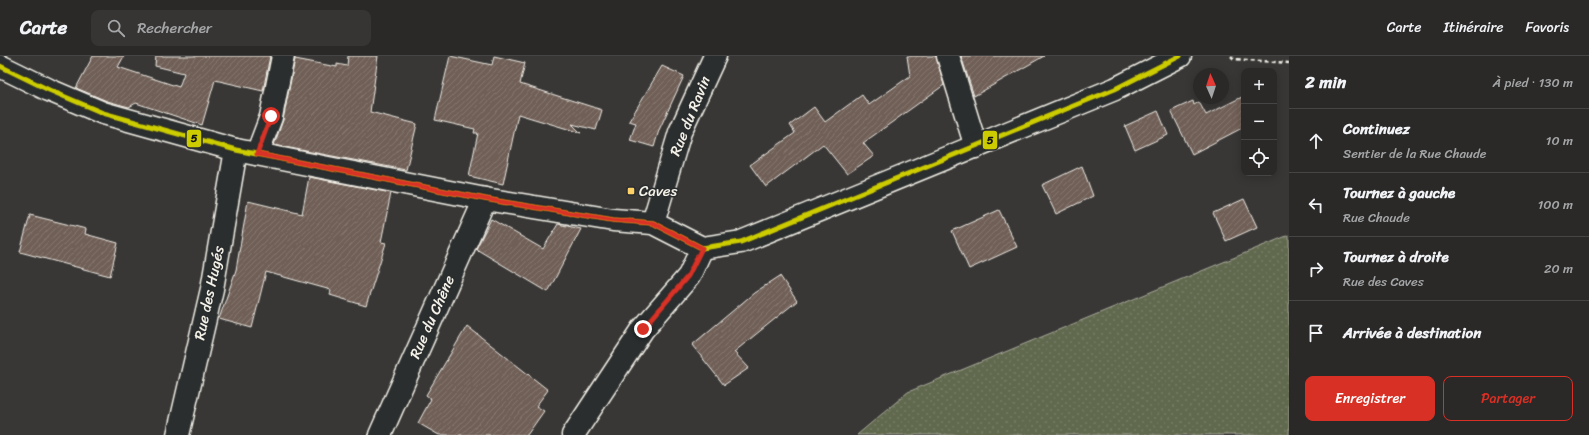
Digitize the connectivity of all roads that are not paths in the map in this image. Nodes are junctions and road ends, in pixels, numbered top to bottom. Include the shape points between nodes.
1 (283, 56) edge
2 (715, 56) edge
3 (948, 56) edge
4 (1180, 56) edge
5 (0, 66) edge
6 (976, 147) junction
7 (236, 150) junction
8 (257, 154) junction
9 (485, 199) junction
10 (653, 223) junction
11 (702, 248) junction
12 (178, 435) edge
13 (380, 435) edge
14 (573, 435) edge

1 - 8 street via 271,116
2 - 10 street, Rue du Ravin via 680,132
3 - 6 street
4 - 6 street via 1115,89
5 - 7 street via 103,113
6 - 11 street via 742,242
7 - 8 street
7 - 12 street, Rue des Hugés via 212,289
8 - 9 street
9 - 10 street via 613,220
9 - 13 street, Rue du Chêne
10 - 11 street
11 - 14 street via 688,276 643,329

